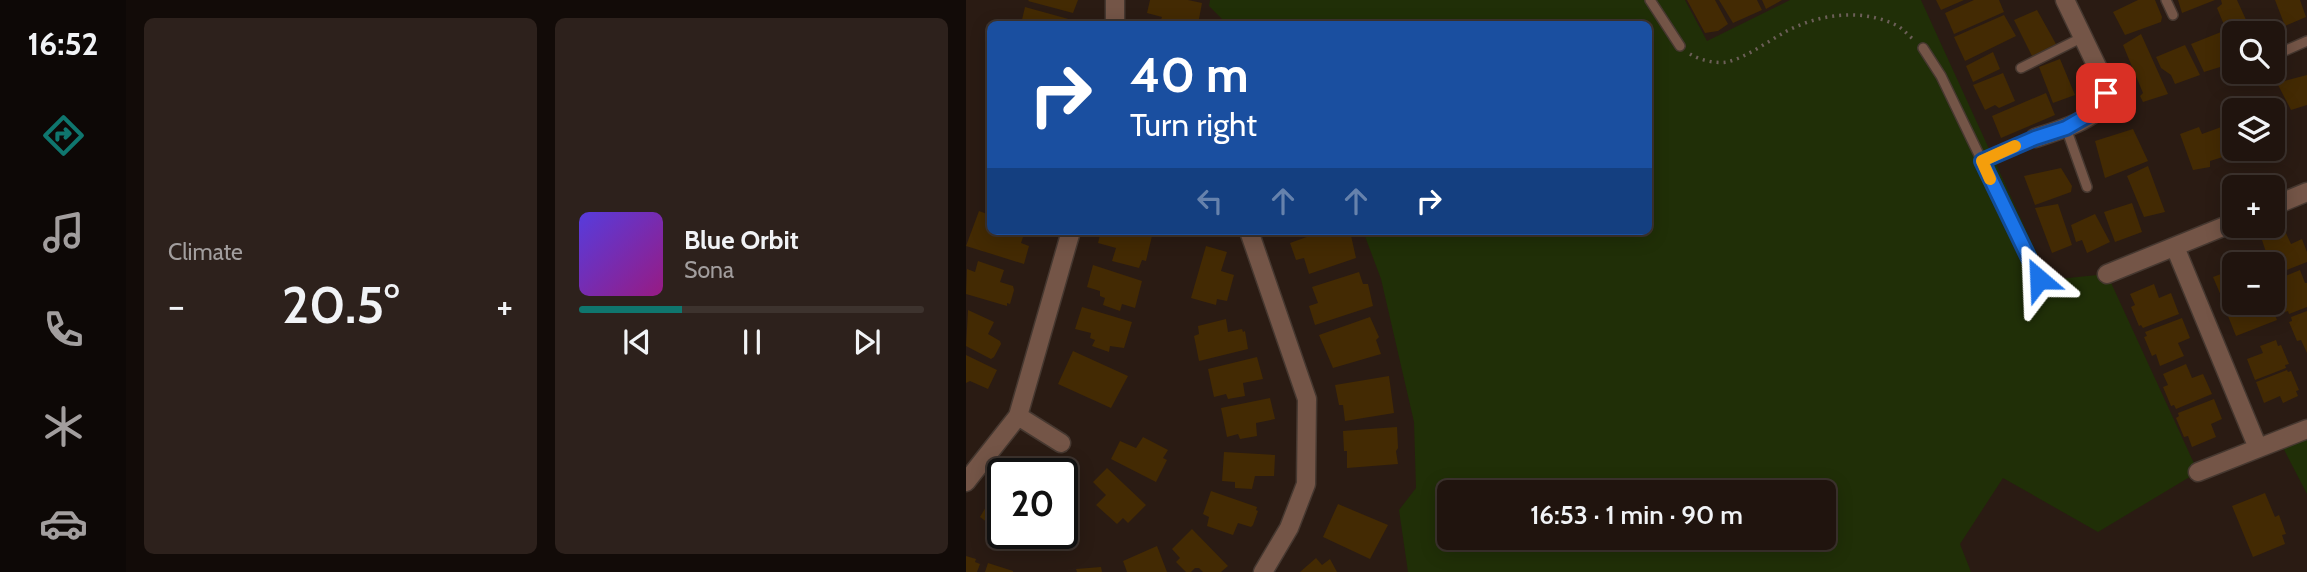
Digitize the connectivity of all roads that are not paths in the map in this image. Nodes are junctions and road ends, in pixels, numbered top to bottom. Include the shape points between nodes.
1 (1115, 0) edge
2 (1650, 0) edge
3 (2065, 0) edge
4 (2166, 0) edge
5 (2173, 15) dead end
6 (1115, 21) edge
7 (2083, 37) junction
8 (2307, 41) edge
9 (1680, 46) road end
10 (1923, 48) road end
11 (2285, 51) edge
12 (2021, 68) dead end
13 (2066, 128) junction
14 (2035, 138) joint
15 (1982, 161) junction
16 (2087, 187) dead end
17 (2306, 194) edge
18 (2285, 202) edge
19 (2222, 227) edge
20 (1071, 235) edge
21 (1250, 235) edge
22 (2175, 247) junction
23 (2107, 274) dead end
24 (2039, 279) dead end
25 (1018, 416) junction
26 (2307, 429) edge
27 (1061, 443) dead end
28 (2259, 448) junction
29 (2198, 472) dead end
30 (966, 482) edge
31 (1263, 572) edge

1 - 6 street
2 - 9 lane
3 - 7 street
4 - 5 lane
7 - 12 lane
7 - 13 street via 2104,81 2106,102
8 - 11 lane
10 - 15 lane
13 - 14 street
13 - 16 lane
14 - 15 lane
15 - 24 lane
17 - 18 street
19 - 22 street
20 - 25 street
21 - 31 street via 1307,399 1306,484 1289,528
22 - 23 street
22 - 28 street
25 - 27 street
25 - 30 street
26 - 28 street
28 - 29 street

